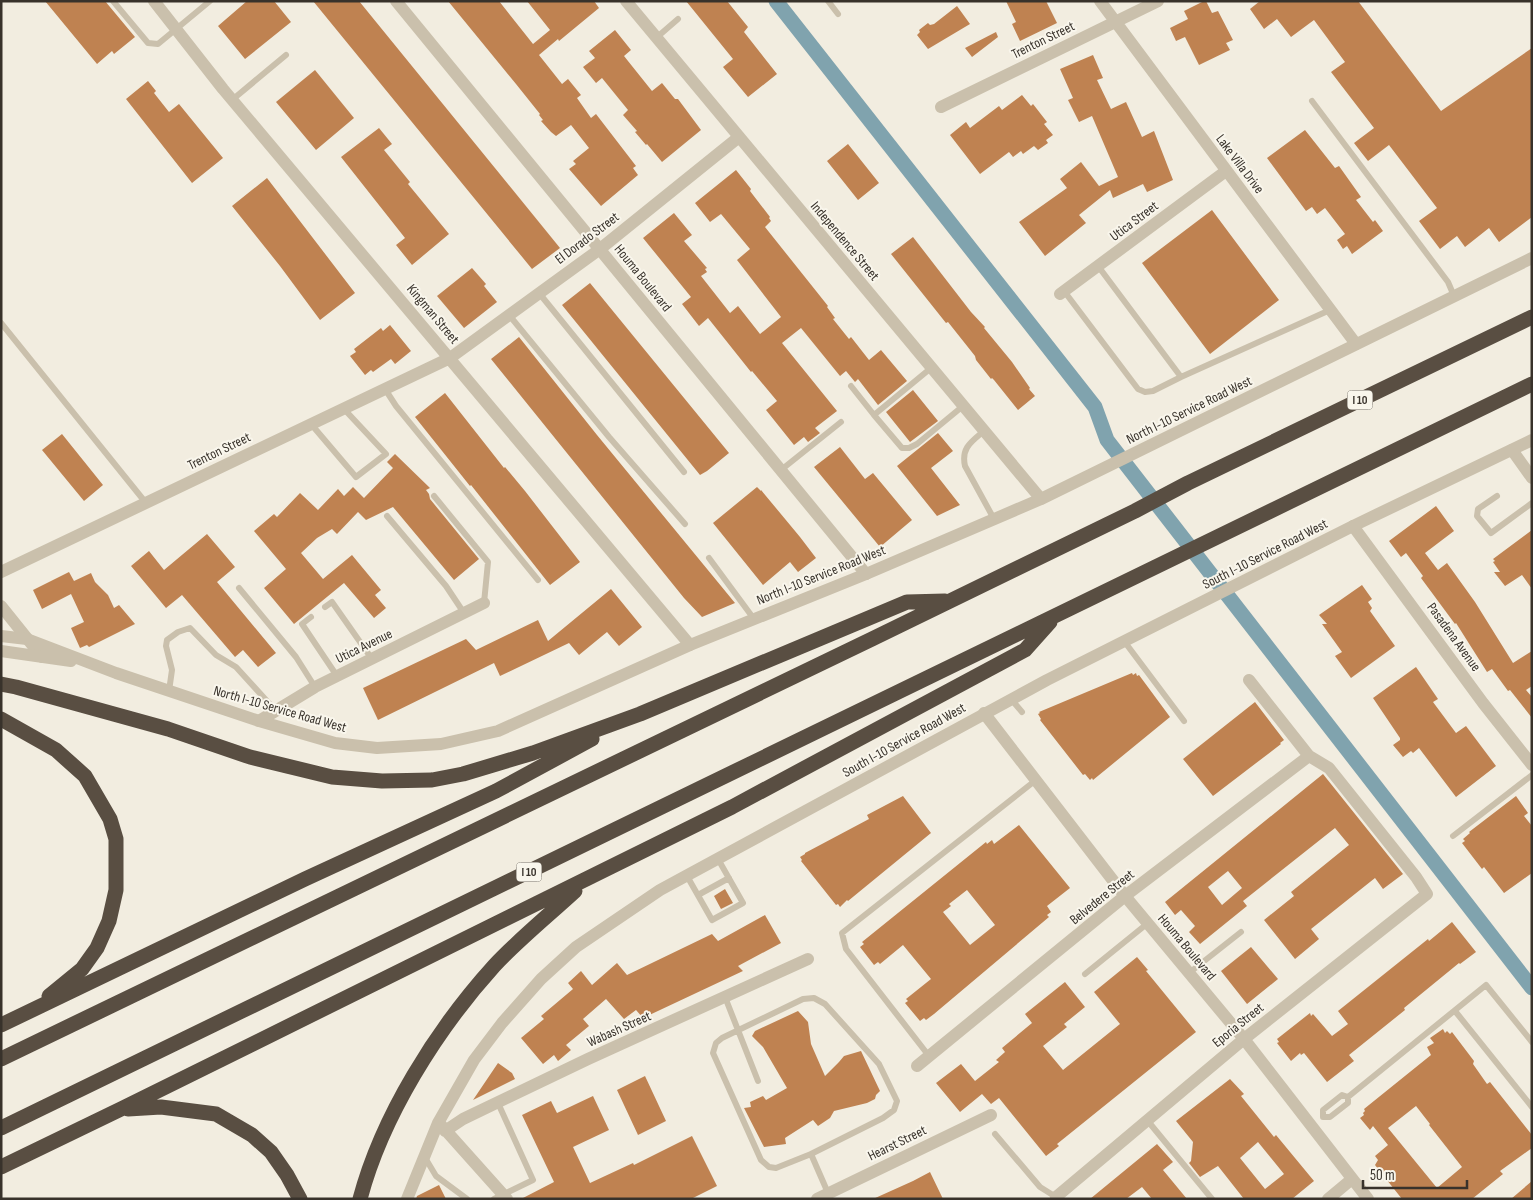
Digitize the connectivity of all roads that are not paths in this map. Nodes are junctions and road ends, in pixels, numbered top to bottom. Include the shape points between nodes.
1 (113, 1) edge
2 (154, 1) edge
3 (210, 1) edge
4 (396, 1) edge
5 (626, 1) edge
6 (828, 1) edge
7 (1100, 1) edge
8 (1158, 1) edge
9 (838, 14) dead end
10 (678, 19) dead end
11 (1115, 22) junction
12 (176, 29) junction
13 (656, 38) junction
14 (286, 56) dead end
15 (232, 100) junction
16 (1312, 101) dead end
17 (941, 107) dead end
18 (739, 137) junction
19 (1226, 171) junction
20 (600, 249) junction
21 (1532, 258) edge
22 (1098, 266) junction
23 (539, 293) junction
24 (1062, 293) joint
25 (1454, 296) junction
26 (1330, 310) junction
27 (509, 315) junction
28 (1532, 317) edge
29 (1, 323) edge
30 (1356, 344) junction
31 (450, 358) junction
32 (931, 368) junction
33 (1181, 377) junction
34 (1532, 384) edge
35 (851, 386) dead end
36 (385, 389) junction
37 (963, 406) junction
38 (343, 408) junction
39 (874, 415) junction
40 (841, 422) dead end
41 (311, 424) junction
42 (984, 431) junction
43 (1532, 440) edge
44 (1512, 450) junction
45 (781, 470) junction
46 (684, 472) dead end
47 (1532, 478) edge
48 (434, 496) dead end
49 (1497, 496) dead end
50 (1041, 499) junction
51 (146, 503) junction
52 (1532, 503) edge
53 (387, 516) dead end
54 (994, 519) junction
55 (685, 524) dead end
56 (1353, 526) junction
57 (709, 558) dead end
58 (1, 572) edge
59 (866, 574) junction
60 (538, 580) dead end
61 (239, 588) dead end
62 (952, 600) junction
63 (484, 603) joint
64 (1, 606) edge
65 (325, 607) dead end
66 (464, 614) junction
67 (1056, 616) junction
68 (311, 617) dead end
69 (754, 619) junction
70 (1, 636) edge
71 (27, 639) junction
72 (1124, 641) junction
73 (690, 645) junction
74 (1, 651) edge
75 (42, 657) junction
76 (372, 659) junction
77 (91, 664) junction
78 (1, 675) edge
79 (337, 676) junction
80 (1249, 680) dead end
81 (1, 684) edge
82 (315, 687) junction
83 (169, 690) junction
84 (1011, 699) junction
85 (276, 711) junction
86 (1022, 712) dead end
87 (984, 713) junction
88 (640, 714) junction
89 (124, 717) junction
90 (1, 719) edge
91 (259, 721) junction
92 (1184, 721) dead end
93 (1309, 756) junction
94 (1532, 765) edge
95 (1532, 775) edge
96 (1036, 780) junction
97 (1453, 836) dead end
98 (718, 859) junction
99 (687, 876) junction
100 (729, 878) junction
101 (589, 879) junction
102 (698, 895) junction
103 (1125, 896) junction
104 (1148, 923) junction
105 (1240, 932) dead end
106 (808, 960) dead end
107 (1189, 973) junction
108 (1085, 974) dead end
109 (725, 997) junction
110 (1455, 1011) junction
111 (27, 1013) junction
112 (1, 1025) edge
113 (738, 1031) junction
114 (1244, 1039) junction
115 (1532, 1042) edge
116 (929, 1056) junction
117 (1, 1058) edge
118 (917, 1066) dead end
119 (758, 1081) dead end
120 (1348, 1097) junction
121 (498, 1103) junction
122 (1532, 1107) edge
123 (121, 1109) junction
124 (991, 1115) dead end
125 (1323, 1117) junction
126 (1147, 1120) junction
127 (1311, 1126) junction
128 (442, 1127) junction
129 (1, 1128) edge
130 (995, 1134) dead end
131 (811, 1154) junction
132 (424, 1156) junction
133 (1, 1167) edge
134 (1352, 1179) junction
135 (822, 1196) edge
136 (501, 1197) edge
137 (1056, 1198) edge
138 (300, 1199) edge
139 (360, 1199) edge
140 (407, 1199) edge
141 (467, 1199) edge
142 (1212, 1199) edge
143 (1328, 1199) edge
144 (1368, 1199) edge

1 - 12 lane via 148,44 158,44
2 - 12 street, Kingman Street
3 - 12 lane
4 - 20 street, Houma Boulevard
5 - 13 street, Independence Street
6 - 9 lane
7 - 11 street, Lake Villa Drive
8 - 11 street, Trenton Street
10 - 13 lane
11 - 17 street, Trenton Street
11 - 19 street, Lake Villa Drive
12 - 15 street, Kingman Street
13 - 18 street, Independence Street
14 - 15 lane
15 - 31 street, Kingman Street
16 - 25 lane via 1448,282
18 - 20 street, El Dorado Street
18 - 32 street, Independence Street
19 - 22 street, Utica Street
19 - 26 street, Lake Villa Drive
20 - 23 street, El Dorado Street
20 - 45 street, Houma Boulevard
21 - 25 street, North I-10 Service Road West
22 - 24 street, Utica Street
22 - 33 lane
23 - 27 street, El Dorado Street
23 - 46 lane
24 - 33 lane via 1138,388 1153,392
25 - 30 street, North I-10 Service Road West
26 - 30 street, Lake Villa Drive
26 - 33 lane
27 - 31 street, El Dorado Street
27 - 55 lane
28 - 62 highway, I 10
29 - 51 lane
30 - 50 street, North I-10 Service Road West
31 - 36 street, Trenton Street
31 - 73 street, Kingman Street
32 - 37 street, Independence Street
32 - 39 lane
34 - 67 highway, I 10
35 - 39 lane
36 - 38 street, Trenton Street
36 - 60 lane
37 - 39 lane via 909,448 902,448
37 - 42 street, Independence Street
38 - 41 street, Trenton Street
38 - 41 lane via 386,454 356,476
40 - 45 lane
41 - 51 street, Trenton Street
42 - 50 street, Independence Street
42 - 54 lane via 964,450 963,458
43 - 44 street, South I-10 Service Road West
44 - 47 street
44 - 56 street, South I-10 Service Road West
45 - 59 street, Houma Boulevard
48 - 63 lane via 488,562
49 - 52 lane via 1478,509 1478,516 1491,533
50 - 54 street, North I-10 Service Road West
51 - 58 street, Trenton Street
53 - 66 lane via 446,586
54 - 59 street, North I-10 Service Road West
56 - 72 street, South I-10 Service Road West
56 - 94 street, Pasadena Avenue
57 - 69 lane
59 - 69 street, North I-10 Service Road West
61 - 82 lane via 296,657
62 - 88 highway via 907,602
62 - 117 highway, I 10
63 - 66 street, Utica Avenue
64 - 71 street
65 - 76 lane via 332,602
66 - 76 street, Utica Avenue
67 - 101 highway via 1025,650 732,807
67 - 129 highway, I 10
68 - 79 lane via 302,624
69 - 73 street, North I-10 Service Road West
70 - 71 street, North I-10 Service Road West
71 - 75 street
71 - 77 street, North I-10 Service Road West
72 - 84 street, South I-10 Service Road West
72 - 92 lane
73 - 91 street, North I-10 Service Road West via 498,730 441,744 377,748 335,743
74 - 75 street, North I-10 Service Road West
75 - 77 street, North I-10 Service Road West
76 - 79 street, Utica Avenue
77 - 83 street, North I-10 Service Road West
78 - 89 highway via 116,709
79 - 82 street, Utica Avenue
80 - 93 street
81 - 89 highway
82 - 85 street, Utica Avenue
83 - 85 lane via 172,670 167,640 190,628 216,655 236,667
83 - 91 street, North I-10 Service Road West
84 - 86 lane
84 - 87 street, South I-10 Service Road West
85 - 91 street, Utica Avenue
87 - 96 street, Houma Boulevard
87 - 98 street, South I-10 Service Road West
88 - 89 highway via 533,753 463,774 432,780 382,781 314,773 250,757
88 - 111 highway via 496,791
90 - 111 highway via 56,750 85,776 110,818 116,839 116,890 110,921 97,948 82,969
93 - 103 street, Belvedere Street
93 - 114 street, Eporia Street via 1329,768 1427,894
95 - 97 lane
96 - 103 street, Houma Boulevard
96 - 116 lane via 842,933 846,949
98 - 99 street, South I-10 Service Road West
98 - 100 lane
99 - 102 lane
99 - 128 street, South I-10 Service Road West via 660,890 576,947 541,979 474,1060
100 - 102 lane
100 - 102 lane via 743,903 712,920
101 - 123 highway
101 - 139 highway via 495,965 457,1010 426,1055 395,1111 366,1177
103 - 104 street, Houma Boulevard
103 - 116 street, Belvedere Street
104 - 107 street, Houma Boulevard
104 - 108 lane
105 - 107 lane
106 - 109 street, Wabash Street
107 - 114 street, Houma Boulevard
109 - 113 lane
109 - 121 street, Wabash Street
110 - 115 lane via 1486,986
110 - 120 lane
110 - 122 lane
111 - 112 highway
113 - 119 lane
113 - 131 lane via 716,1043 713,1052 761,1160 776,1168
113 - 131 lane via 803,999 814,998 825,1004 879,1064 897,1101 894,1110
114 - 126 street, Eporia Street
114 - 127 street, Houma Boulevard
116 - 118 street, Belvedere Street
120 - 125 lane via 1348,1103 1330,1117
120 - 125 lane via 1342,1095 1323,1110
121 - 128 street, Wabash Street
121 - 136 lane via 533,1180
123 - 133 highway
123 - 138 highway via 161,1107 216,1114 252,1135 271,1152
124 - 135 street, Hearst Street
125 - 127 lane
126 - 137 street, Eporia Street
126 - 142 lane
127 - 134 street, Houma Boulevard
128 - 132 street, South I-10 Service Road West
128 - 136 street
130 - 137 lane via 1040,1186
131 - 135 lane
132 - 140 street, South I-10 Service Road West
132 - 141 lane via 436,1176
134 - 143 street
134 - 144 street, Houma Boulevard

